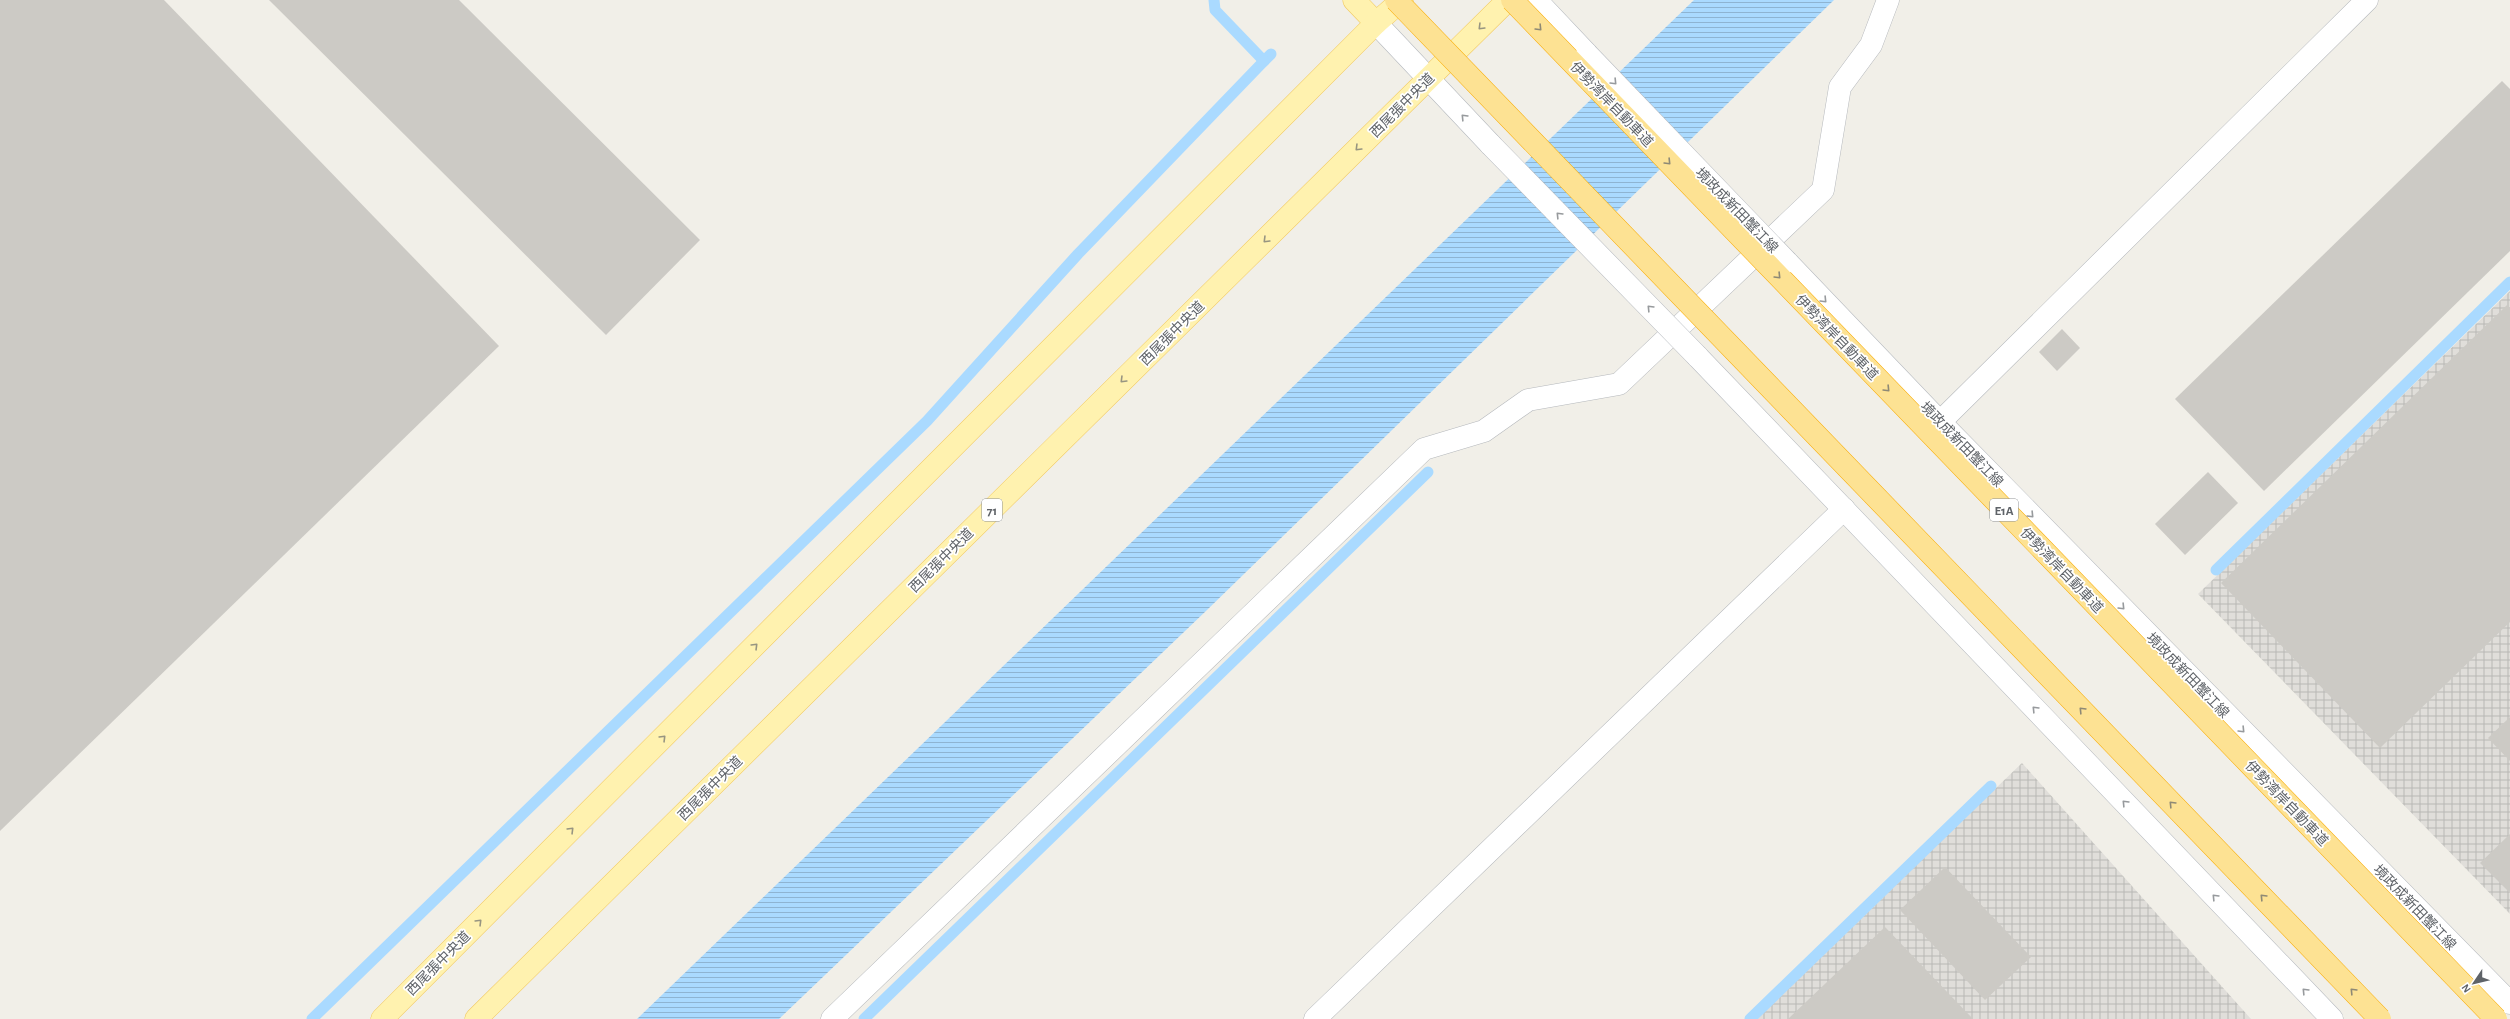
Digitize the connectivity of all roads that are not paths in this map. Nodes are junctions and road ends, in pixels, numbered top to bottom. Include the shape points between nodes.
1 (1354, 0) edge
2 (1396, 0) edge
3 (1402, 0) edge
4 (1508, 0) edge
5 (1512, 0) edge
6 (1536, 0) edge
7 (1888, 0) edge
8 (2367, 0) edge
9 (1376, 23) junction
10 (1428, 80) junction
11 (1940, 422) junction
12 (1844, 509) junction
13 (2510, 1003) edge
14 (382, 1019) edge
15 (476, 1019) edge
16 (832, 1019) edge
17 (1315, 1019) edge
18 (2332, 1019) edge
19 (2380, 1019) edge
20 (2496, 1019) edge

1 - 9 main road
19 -> 2 highway, bridge
3 - 9 main road, 西尾張中央道
4 -> 10 main road, 西尾張中央道 / 71
5 -> 20 highway, 伊勢湾岸自動車道 / E1A, bridge
6 -> 11 street, 境政成新田蟹江線, bridge
7 - 16 street via 1871,45 1840,87 1823,190 1619,384 1528,400 1484,431 1424,448
8 - 11 street
9 - 10 street
14 -> 9 main road, 西尾張中央道
12 -> 10 street, bridge
10 -> 15 main road, 西尾張中央道 / 71
11 -> 13 street, 境政成新田蟹江線
12 - 17 street
18 -> 12 street

